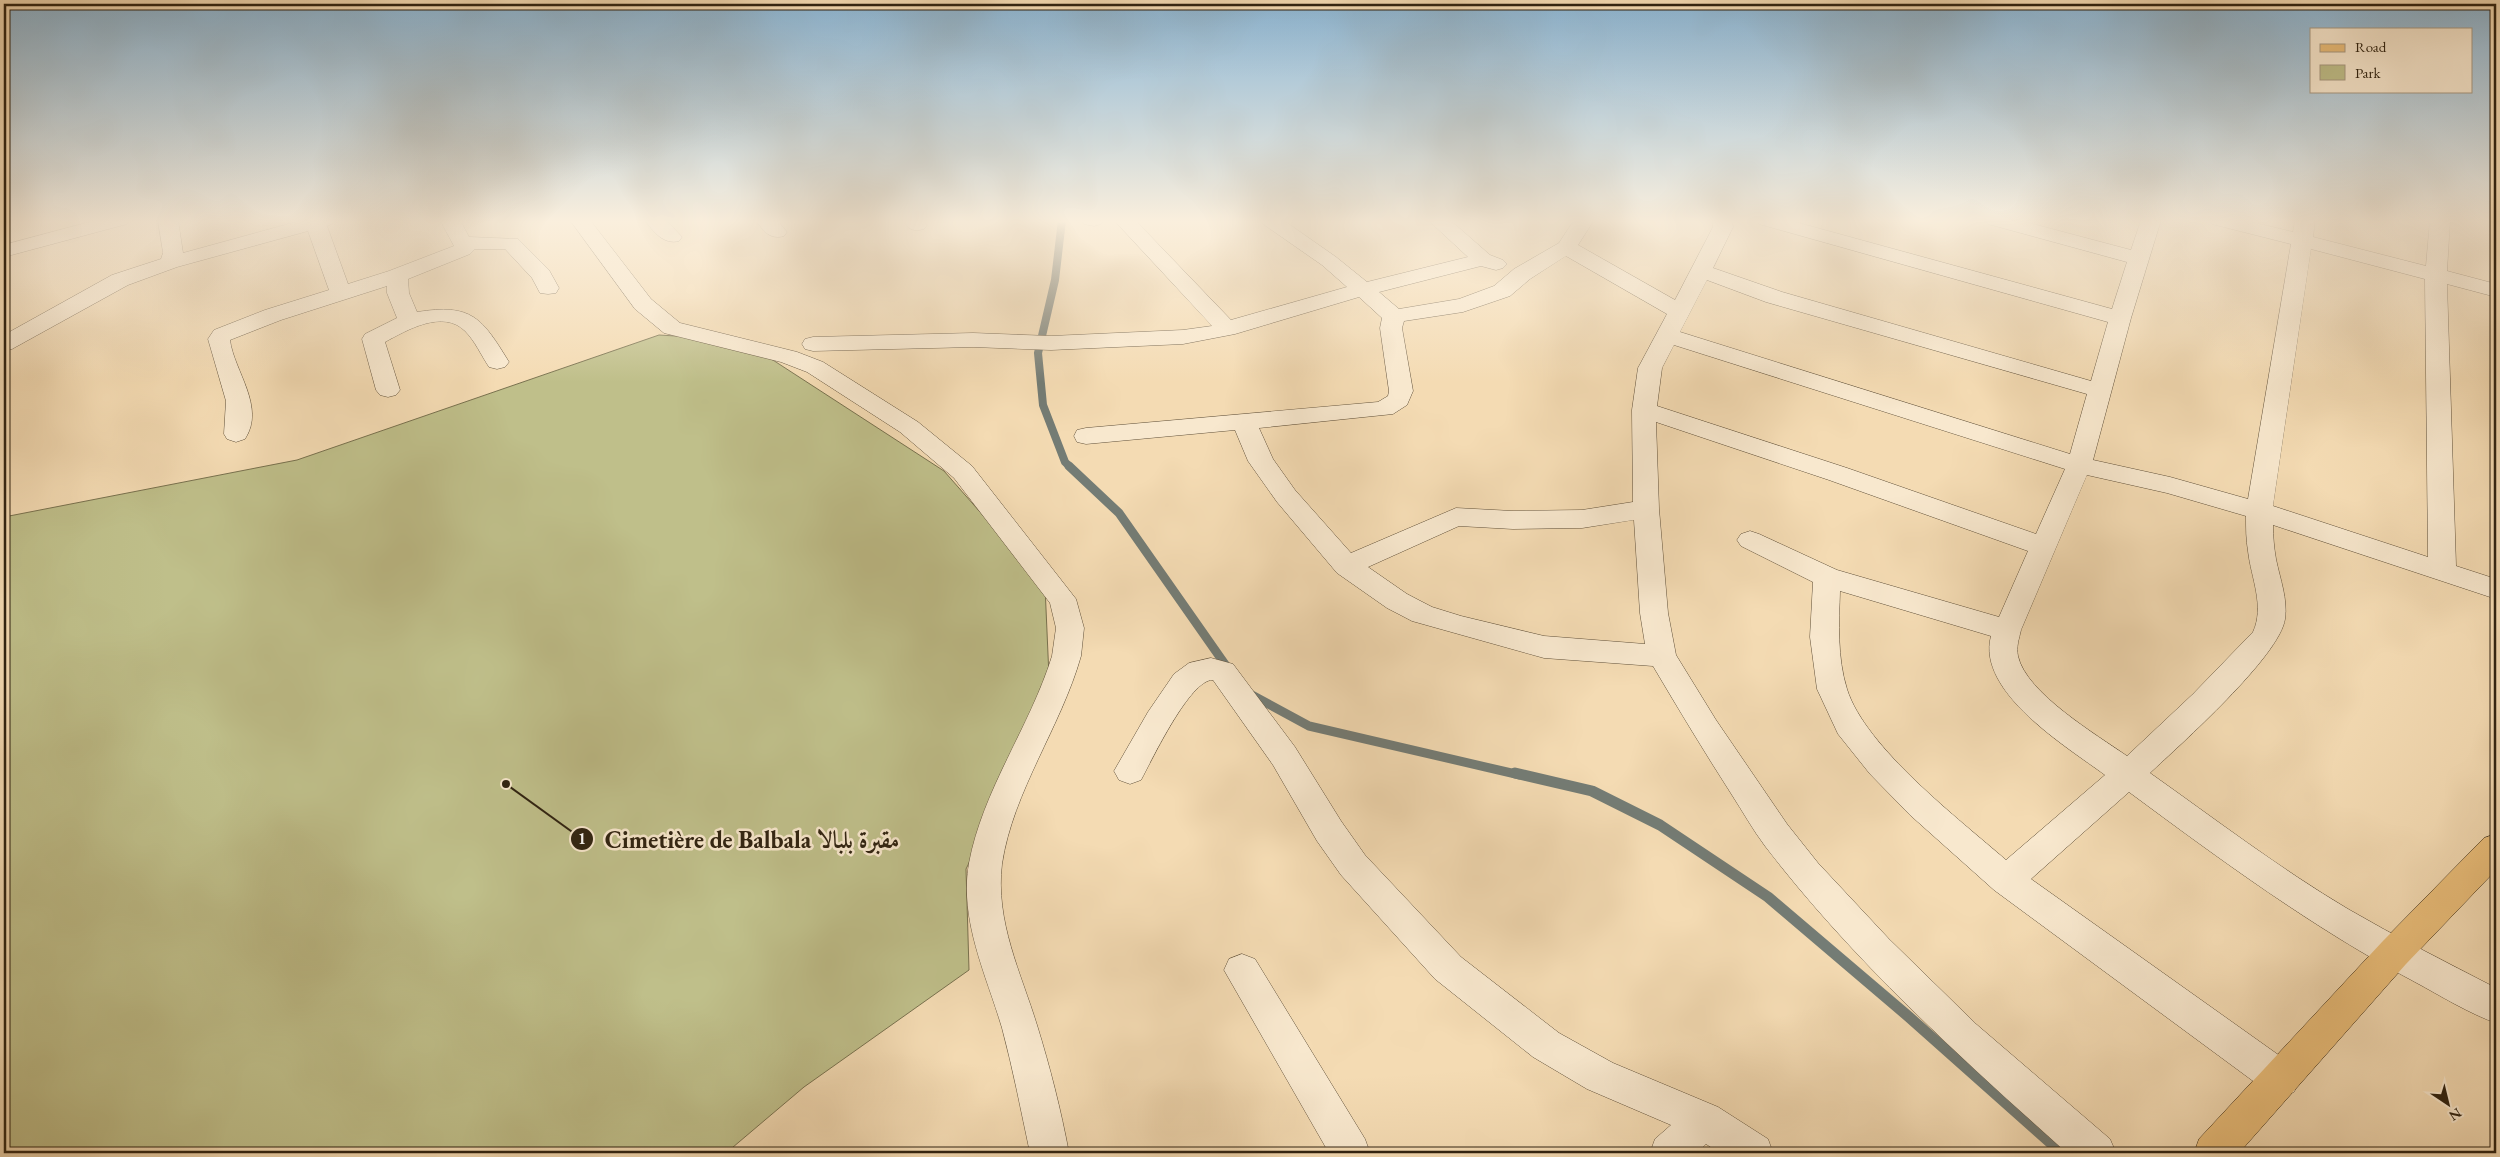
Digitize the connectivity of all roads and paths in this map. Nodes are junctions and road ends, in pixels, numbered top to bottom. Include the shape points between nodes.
1 (137, 274) edge
2 (335, 274) edge
3 (401, 274) edge
4 (540, 274) edge
5 (620, 274) edge
6 (1177, 274) edge
7 (1344, 274) edge
8 (1424, 274) edge
9 (1522, 274) edge
10 (1614, 274) edge
11 (1699, 274) edge
12 (1710, 274) edge
13 (1967, 274) edge
14 (2133, 274) edge
15 (2296, 274) edge
16 (2430, 274) edge
17 (396, 276) junction
18 (2436, 276) junction
19 (548, 288) dead end
20 (1364, 289) junction
21 (2496, 290) edge
22 (341, 294) junction
23 (72, 305) junction
24 (1679, 311) junction
25 (1394, 316) junction
26 (2120, 318) junction
27 (409, 320) junction
28 (4, 323) edge
29 (1226, 329) junction
30 (1666, 335) junction
31 (4, 344) edge
32 (813, 344) dead end
33 (497, 362) dead end
34 (388, 390) dead end
35 (2101, 391) junction
36 (1644, 410) junction
37 (1244, 422) junction
38 (236, 434) dead end
39 (1086, 436) dead end
40 (2079, 465) junction
41 (1646, 509) junction
42 (2259, 512) junction
43 (1750, 540) dead end
44 (2043, 546) junction
45 (1347, 566) junction
46 (2442, 571) junction
47 (1827, 577) junction
48 (2496, 589) edge
49 (2007, 630) junction
50 (1662, 656) junction
51 (1130, 771) dead end
52 (2129, 774) junction
53 (2496, 848) edge
54 (2006, 880) junction
55 (2394, 953) junction
56 (1242, 970) dead end
57 (2496, 1006) edge
58 (2281, 1079) junction
59 (1704, 1120) junction
60 (1050, 1153) edge
61 (1351, 1153) edge
62 (1668, 1153) edge
63 (1754, 1153) edge
64 (2096, 1153) edge
65 (2213, 1153) edge

1 - 23 street
2 - 22 street
3 - 17 street
4 - 19 street
5 - 60 street via 643,304 672,328 789,357 815,367 909,427 963,472 1062,599 1070,617 1070,641 1059,678 1008,796 986,861 982,890 986,921 1020,1028
6 - 29 street
7 - 20 street
8 - 20 street
9 - 25 street via 1502,291 1463,304
10 - 24 street
11 - 24 street
12 - 35 street via 1774,296
13 - 26 street
14 - 26 street
15 - 42 street
16 - 18 street
17 - 22 street
17 - 27 street via 398,293
18 - 21 street
18 - 46 street
20 - 25 street
20 - 29 street
22 - 38 street via 272,315 222,335 220,348 240,403
23 - 28 street
23 - 31 street
24 - 30 street
25 - 37 street via 1391,328 1401,391 1399,400 1384,409
26 - 35 street
27 - 33 street via 433,316 467,319 480,332
27 - 34 street via 373,339
29 - 32 street via 1163,339
30 - 36 street via 1650,368
30 - 40 street
35 - 40 street
36 - 41 street
36 - 44 street
37 - 39 street
37 - 45 street via 1261,461 1286,496
40 - 42 street via 2170,485
40 - 44 street
41 - 45 street via 1582,519 1456,517
41 - 50 street via 1654,613
42 - 46 street
42 - 52 street via 2262,556 2269,584 2269,628 2260,643 2206,702
43 - 47 street
44 - 49 street
45 - 50 street via 1397,601 1422,614 1462,626 1544,647
46 - 48 street
47 - 49 street
47 - 54 street via 1824,637 1832,689 1849,726 1881,766 1921,806
49 - 52 street via 2003,651 2010,671 2024,692 2042,712
50 - 64 street via 1775,834 1806,873 1963,1036
51 - 59 street via 1183,682 1208,668 1223,672 1284,756 1353,865 1448,968 1546,1045 1600,1076
52 - 54 street
52 - 55 street via 2263,872
53 - 55 main road
54 - 58 street
55 - 57 street
55 - 58 main road
56 - 61 street
58 - 65 main road
59 - 62 street
59 - 63 street

